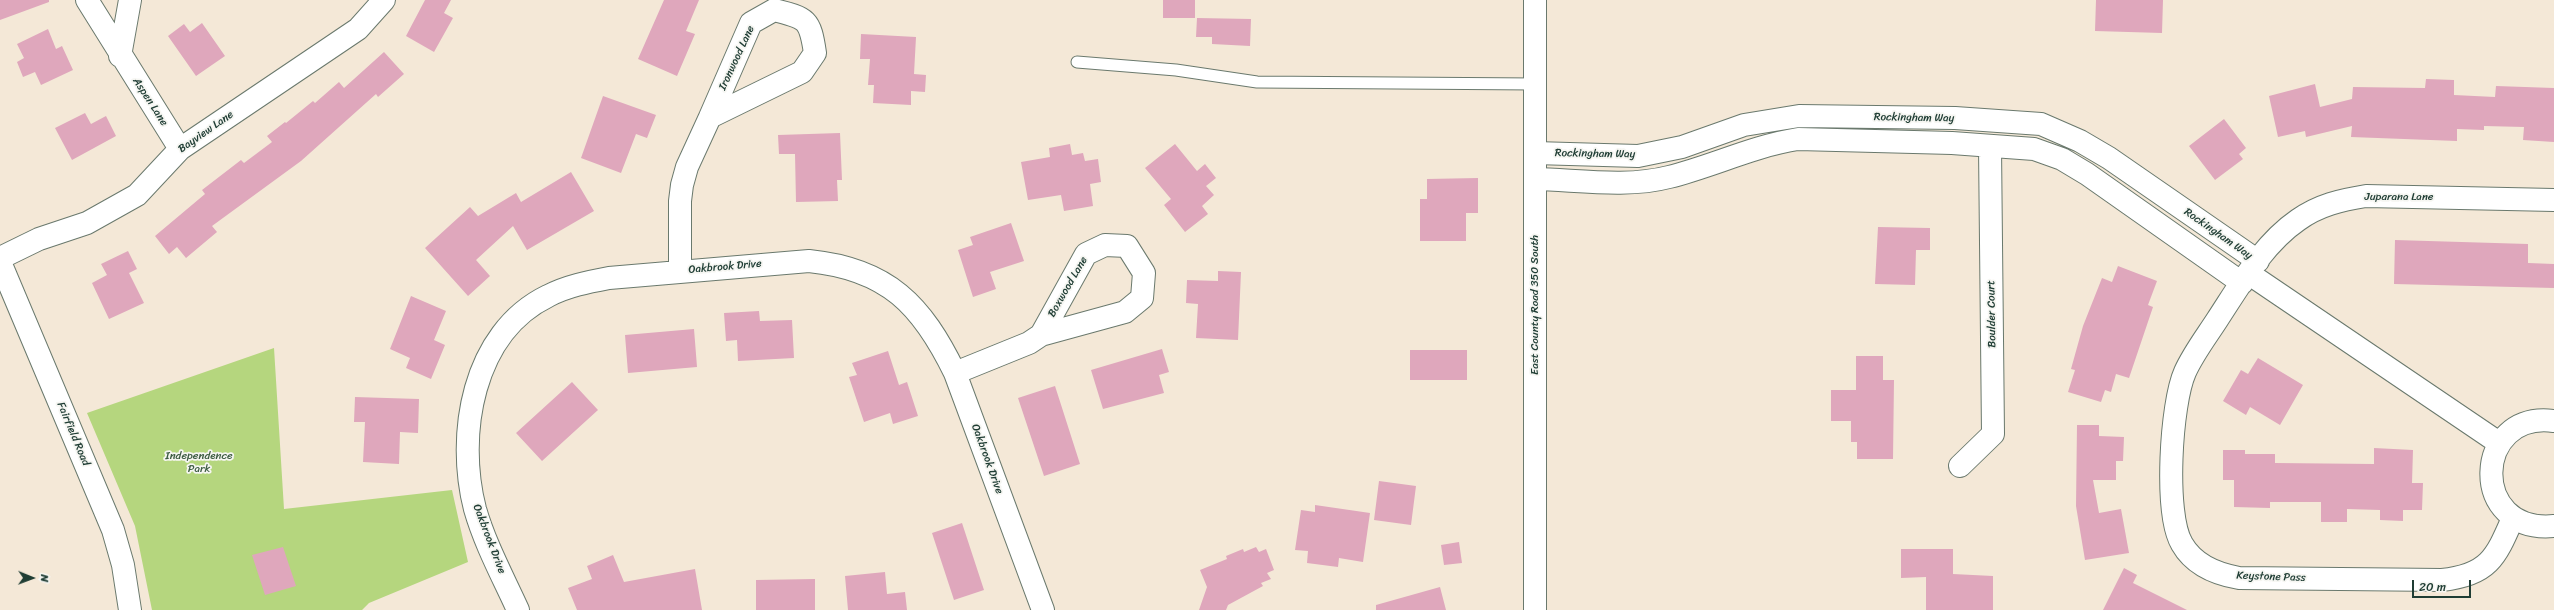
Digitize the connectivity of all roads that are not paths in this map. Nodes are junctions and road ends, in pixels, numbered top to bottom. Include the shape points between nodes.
1 (87, 0) edge
2 (130, 0) edge
3 (384, 0) edge
4 (1535, 0) edge
5 (120, 56) junction
6 (1077, 62) dead end
7 (1535, 84) junction
8 (710, 117) junction
9 (1776, 120) junction
10 (1992, 120) junction
11 (1779, 142) junction
12 (1990, 147) junction
13 (180, 148) junction
14 (1535, 153) junction
15 (1535, 179) junction
16 (2554, 200) edge
17 (0, 258) edge
18 (0, 262) edge
19 (680, 271) junction
20 (2249, 272) junction
21 (1040, 335) junction
22 (955, 373) junction
23 (2554, 421) edge
24 (2499, 443) junction
25 (1960, 466) dead end
26 (2513, 518) junction
27 (2554, 526) edge
28 (130, 610) edge
29 (518, 610) edge
30 (1043, 610) edge
31 (1535, 610) edge

1 - 5 street, Aspen Lane
2 - 5 street
3 - 13 street, Bayview Lane via 358,29
4 - 7 street, East County Road 350 South
5 - 13 street, Aspen Lane
6 - 7 lane via 1176,70 1257,82
7 - 14 street, East County Road 350 South
8 - 8 street, Ironwood Lane via 802,72 815,53 812,28 798,16 774,10 751,23
8 - 19 street, Ironwood Lane via 687,167 682,185
9 - 10 street, Rockingham Way via 1799,116
9 - 11 lane
9 - 14 street, Rockingham Way via 1744,125 1682,148 1638,156
10 - 12 lane
10 - 20 street, Rockingham Way via 2041,124 2080,140
11 - 12 street, Rockingham Way via 1798,139 1952,143
11 - 15 street, Rockingham Way via 1669,177 1644,182
12 - 20 street, Rockingham Way via 2034,148 2062,159
12 - 25 street, Boulder Court via 1993,434
13 - 17 street, Bayview Lane via 137,195 110,212 87,223 39,239
14 - 15 street, East County Road 350 South
15 - 31 street, East County Road 350 South
16 - 20 street, Juparana Lane via 2366,196 2342,200 2319,208 2298,220 2279,235
18 - 28 street, Fairfield Road via 113,530 123,565
19 - 22 street, Oakbrook Drive via 809,261 830,263 870,275 908,302 926,322 940,342
19 - 29 street, Oakbrook Drive via 609,278 578,284 548,296 524,312 503,334 487,359 475,388 469,416 469,483 490,548
20 - 24 street, Rockingham Way
20 - 26 street, Keystone Pass via 2185,372 2177,394 2173,428 2173,510 2175,527 2182,544 2192,558 2211,570 2239,578 2460,578 2477,571 2491,560 2498,551
21 - 21 street, Boxwood Lane via 1125,312 1142,298 1144,273 1126,246 1105,245 1086,254
21 - 22 street, Boxwood Lane via 1029,343
22 - 30 street, Oakbrook Drive
23 - 24 street via 2525,423 2512,430
24 - 26 street via 2490,469 2491,483 2495,497
26 - 27 street via 2540,527

